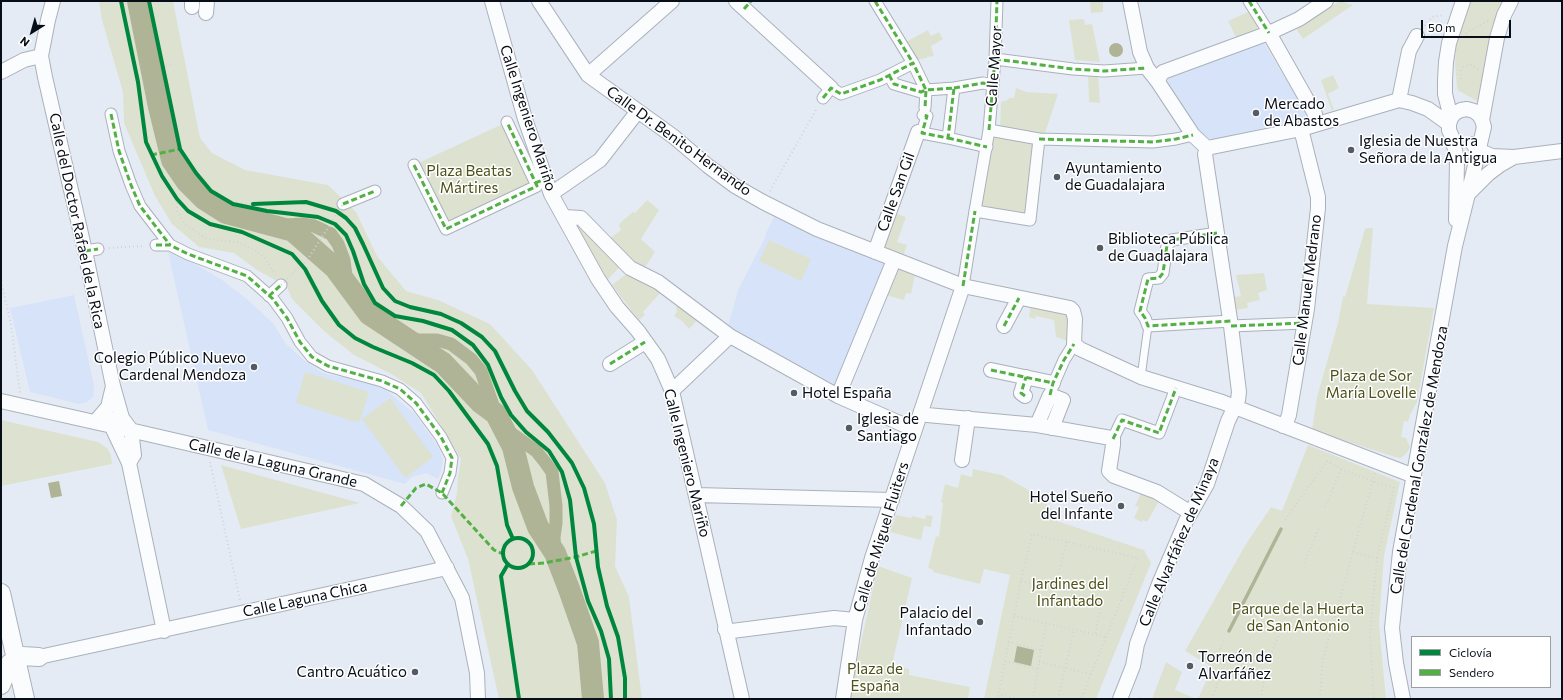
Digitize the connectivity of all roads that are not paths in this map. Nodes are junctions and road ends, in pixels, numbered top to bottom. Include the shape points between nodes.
1 (54, 1) edge
2 (492, 1) edge
3 (539, 1) edge
4 (672, 1) edge
5 (997, 1) edge
6 (1130, 1) edge
7 (1249, 1) edge
8 (1326, 1) edge
9 (1463, 1) edge
10 (1511, 1) edge
11 (878, 2) edge
12 (744, 4) edge
13 (1269, 33) junction
14 (1417, 36) road end
15 (41, 56) junction
16 (995, 59) junction
17 (913, 63) junction
18 (1147, 68) junction
19 (1, 72) edge
20 (588, 75) junction
21 (889, 75) junction
22 (1158, 82) junction
23 (993, 85) junction
24 (954, 88) junction
25 (926, 90) junction
26 (827, 93) joint
27 (1399, 100) junction
28 (638, 111) junction
29 (111, 114) dead end
30 (507, 122) dead end
31 (1314, 125) junction
32 (1451, 126) junction
33 (1301, 129) junction
34 (989, 130) junction
35 (918, 132) dead end
36 (1193, 135) junction
37 (1479, 137) junction
38 (948, 138) junction
39 (1039, 139) junction
40 (987, 147) junction
41 (1207, 148) junction
42 (1562, 151) edge
43 (1514, 157) junction
44 (414, 165) dead end
45 (541, 181) junction
46 (375, 191) dead end
47 (551, 194) junction
48 (1469, 194) junction
49 (343, 204) road end
50 (975, 211) junction
51 (564, 217) junction
52 (1217, 233) junction
53 (156, 245) road end
54 (170, 245) junction
55 (1456, 246) junction
56 (875, 252) junction
57 (894, 260) junction
58 (280, 286) road end
59 (963, 286) junction
60 (269, 296) junction
61 (1019, 298) junction
62 (1305, 323) junction
63 (1231, 324) junction
64 (1004, 326) dead end
65 (1148, 326) junction
66 (730, 336) junction
67 (645, 342) junction
68 (1074, 344) junction
69 (610, 364) dead end
70 (991, 370) dead end
71 (1026, 377) junction
72 (1141, 377) junction
73 (113, 386) junction
74 (1176, 388) junction
75 (1052, 389) junction
76 (672, 392) junction
77 (838, 396) junction
78 (1025, 396) dead end
79 (1, 402) edge
80 (108, 407) junction
81 (1235, 407) junction
82 (921, 411) junction
83 (968, 418) junction
84 (95, 422) junction
85 (117, 424) junction
86 (1037, 425) junction
87 (1283, 426) junction
88 (1052, 428) junction
89 (131, 430) junction
90 (914, 432) junction
91 (150, 434) junction
92 (1113, 439) junction
93 (131, 459) junction
94 (962, 460) dead end
95 (1414, 476) junction
96 (442, 493) dead end
97 (696, 495) junction
98 (892, 500) junction
99 (1192, 510) junction
100 (446, 568) junction
101 (1, 593) edge
102 (854, 620) junction
103 (725, 629) junction
104 (164, 631) junction
105 (39, 657) joint
106 (11, 661) edge
107 (1, 685) edge
108 (25, 699) edge
109 (478, 699) edge
110 (742, 699) edge
111 (843, 699) edge
112 (1120, 699) edge
113 (1403, 699) edge

1 - 15 street
2 - 45 street, Calle Ingeniero Mariño
3 - 20 street, Calle Dr. Benito Hernando
4 - 20 street
5 - 16 street, Calle Mayor
6 - 18 street via 1140,52
7 - 13 street
8 - 13 street
9 - 32 street via 1452,33 1446,62 1445,94
10 - 37 street via 1497,38
11 - 17 street
12 - 26 street
13 - 22 street via 1163,72
13 - 31 street via 1315,114
14 - 27 street via 1409,51
15 - 19 street via 24,60
15 - 73 street, Calle del Doctor Rafael de la Rica via 91,250
16 - 18 street via 1104,71
16 - 23 street, Calle Mayor
17 - 21 street
17 - 25 street
18 - 22 street
20 - 28 street, Calle Dr. Benito Hernando
21 - 25 street via 894,84 921,92
21 - 26 street via 841,94
22 - 36 street
23 - 24 street via 983,83
23 - 34 street, Calle Mayor
24 - 25 street
24 - 38 street
25 - 38 street via 924,111 927,116 922,133
27 - 31 street
27 - 32 street via 1428,109
28 - 47 street via 600,160
28 - 56 street, Calle Dr. Benito Hernando via 730,182 817,229
29 - 54 street via 119,151 140,206
30 - 45 street
31 - 33 street
32 - 37 street via 1458,142 1465,144
32 - 37 street via 1455,113 1467,109 1479,115
32 - 55 street via 1457,160
33 - 41 street
33 - 62 street, Calle Manuel Medrano via 1318,197
34 - 39 street
34 - 40 street, Calle Mayor
35 - 56 street, Calle San Gil
36 - 39 street via 1153,142
36 - 41 street
37 - 43 street via 1492,156
37 - 48 street
38 - 40 street
39 - 50 street via 1030,220
40 - 50 street, Calle Mayor
41 - 52 street, Calle Alvarfáñez de Minaya via 1205,154
42 - 43 street
43 - 48 street via 1488,174
44 - 45 street via 446,229 537,186
45 - 47 street, Calle Ingeniero Mariño
46 - 49 street
47 - 51 street, Calle Ingeniero Mariño
48 - 55 street
50 - 59 street
51 - 66 street via 581,218 630,268 658,282
51 - 67 street, Calle Ingeniero Mariño via 598,279
52 - 63 street, Calle Alvarfáñez de Minaya
52 - 65 street via 1172,240 1167,245 1163,273 1159,278 1148,279 1140,311
53 - 54 street
54 - 60 street via 247,276
55 - 95 street, Calle del Cardenal González de Mendoza
56 - 57 street, Calle Dr. Benito Hernando
57 - 59 street, Calle Dr. Benito Hernando
57 - 77 street
58 - 60 street
59 - 61 street, Calle Dr. Benito Hernando
59 - 82 street, Calle de Miguel Fluiters
60 - 96 street via 287,318 300,342 312,357 328,366 382,381 400,389 416,403 452,458 450,473
61 - 64 street
61 - 68 street, Calle Dr. Benito Hernando via 1070,308 1075,318
62 - 63 street
62 - 87 street, Calle Manuel Medrano via 1289,415
63 - 65 street
63 - 81 street, Calle Alvarfáñez de Minaya via 1239,392
65 - 72 lane
66 - 76 street
66 - 77 street
67 - 69 street
67 - 76 street, Calle Ingeniero Mariño via 658,359
68 - 72 street
68 - 75 street
70 - 71 street
71 - 75 street
71 - 78 street via 1021,393
72 - 74 street
73 - 80 street
73 - 85 street, Calle del Doctor Rafael de la Rica
74 - 81 street
74 - 92 street via 1158,433 1122,420
75 - 86 street
75 - 88 street via 1063,400
76 - 97 street, Calle Ingeniero Mariño
77 - 90 street via 911,428
79 - 84 street, Calle de la Laguna Grande
80 - 84 street
80 - 85 street
81 - 87 street
81 - 99 street, Calle Alvarfáñez de Minaya via 1207,484
82 - 83 street via 927,415
82 - 90 street, Calle de Miguel Fluiters
83 - 86 street
83 - 94 street
84 - 85 street, Calle de la Laguna Grande
85 - 89 street, Calle de la Laguna Grande
85 - 93 street
86 - 88 street
87 - 95 street
88 - 92 street
89 - 91 street, Calle de la Laguna Grande
89 - 93 street
90 - 98 street, Calle de Miguel Fluiters
91 - 93 street
91 - 100 street, Calle de la Laguna Grande via 364,484 401,506 427,531
92 - 99 street via 1109,471 1114,476 1157,492 1186,510
93 - 104 street
95 - 113 street, Calle del Cardenal González de Mendoza via 1400,552 1392,628
97 - 98 street
97 - 103 street, Calle Ingeniero Mariño
98 - 102 street, Calle de Miguel Fluiters
99 - 112 street, Calle Alvarfáñez de Minaya via 1159,584
100 - 104 street, Calle Laguna Chica
100 - 109 street, Calle de la Laguna Grande via 462,598 477,673
101 - 106 street
102 - 103 street via 834,618 732,631
102 - 111 street, Calle de Miguel Fluiters
103 - 110 street, Calle Ingeniero Mariño
104 - 105 street, Calle Laguna Chica
105 - 106 street via 30,663
106 - 107 street
106 - 108 street

